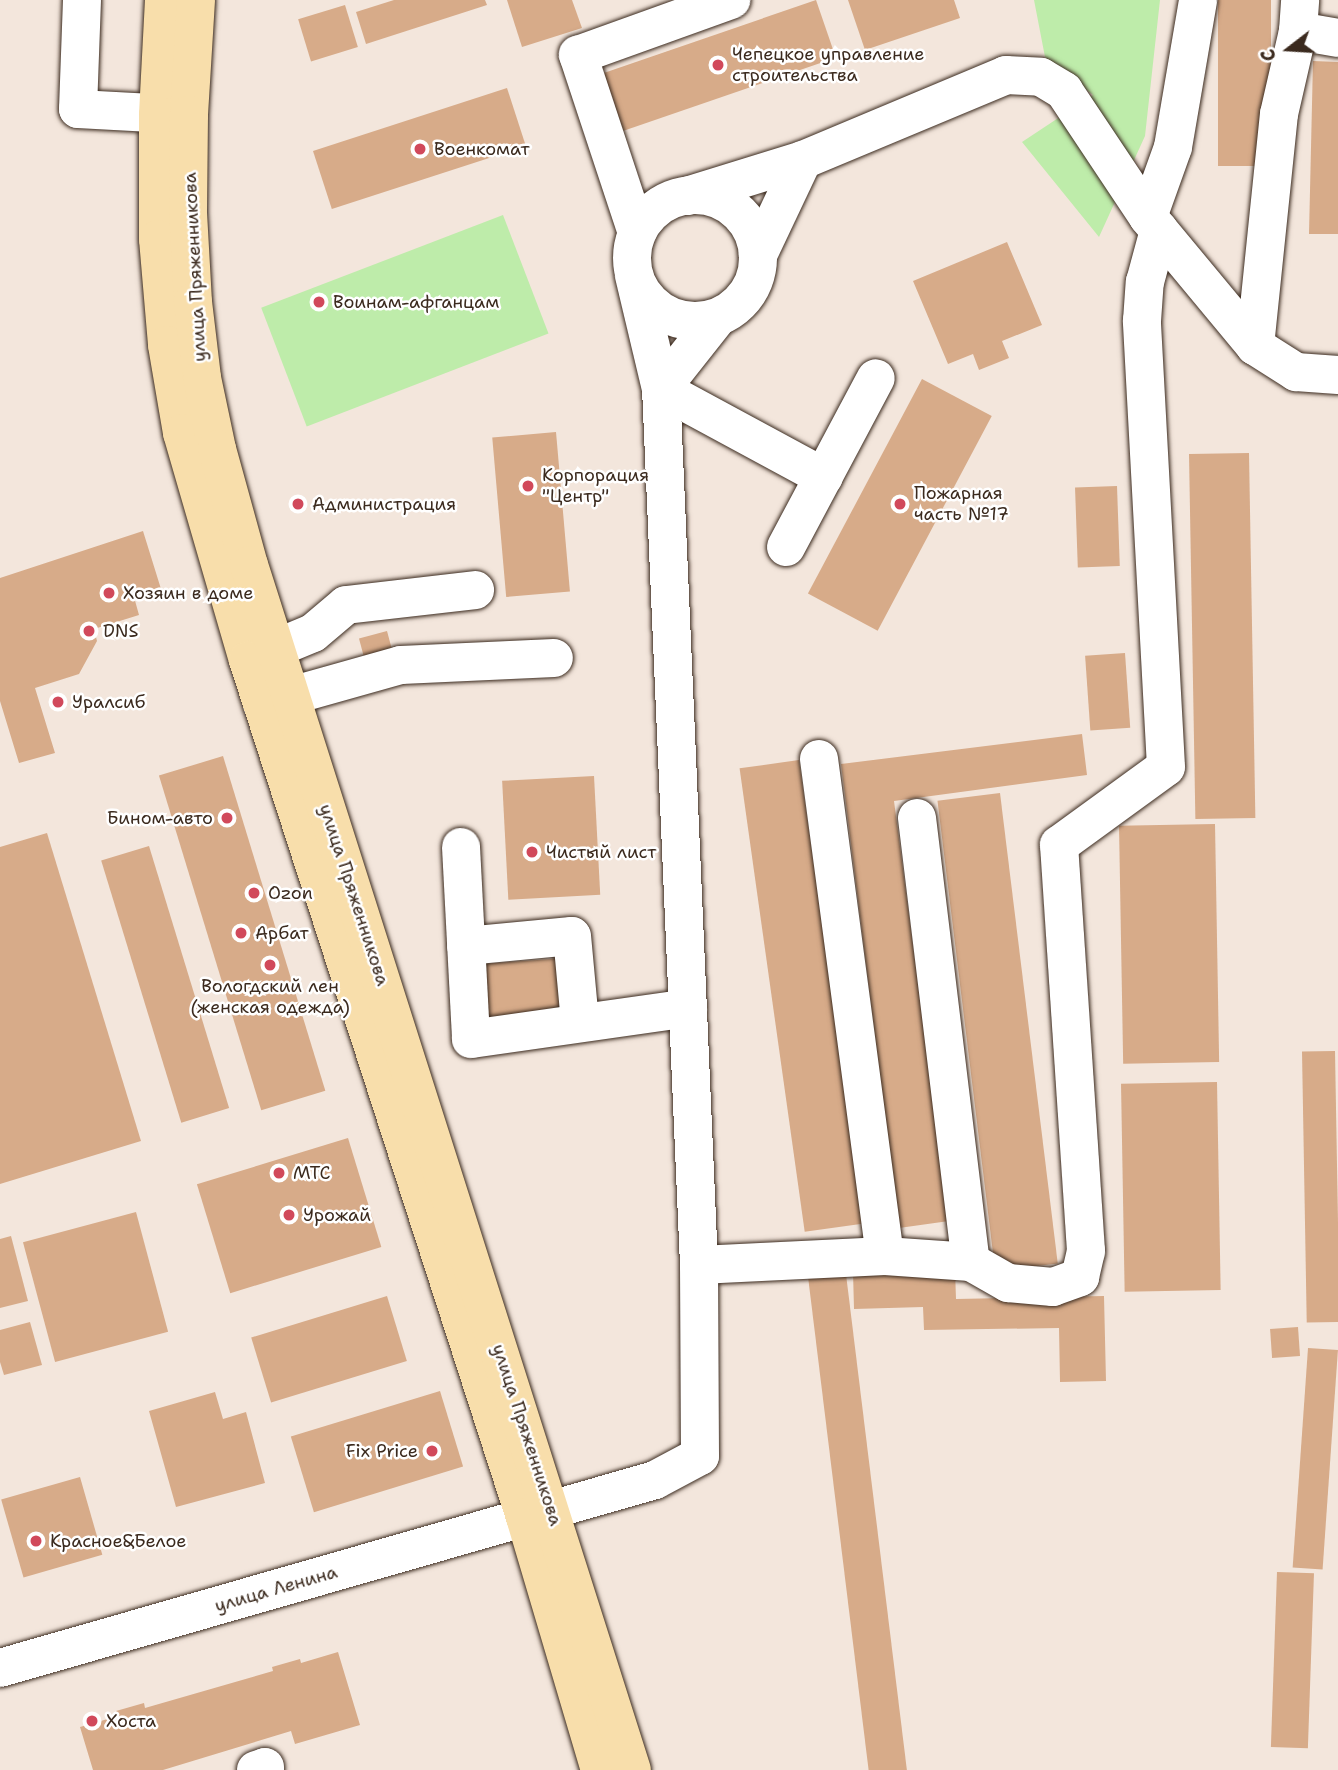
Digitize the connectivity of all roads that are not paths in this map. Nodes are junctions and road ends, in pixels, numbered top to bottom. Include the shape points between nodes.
1 (82, 0) edge
2 (164, 0) edge
3 (196, 0) edge
4 (731, 0) edge
5 (1198, 0) edge
6 (1299, 16) edge
7 (1338, 38) edge
8 (174, 115) junction
9 (803, 160) junction
10 (687, 196) junction
11 (1154, 223) junction
12 (637, 233) junction
13 (758, 254) junction
14 (634, 276) junction
15 (717, 318) junction
16 (1255, 346) junction
17 (1338, 375) edge
18 (876, 377) dead end
19 (661, 389) junction
20 (824, 477) junction
21 (786, 547) dead end
22 (475, 590) dead end
23 (262, 655) junction
24 (554, 658) dead end
25 (276, 699) junction
26 (819, 759) dead end
27 (917, 818) dead end
28 (461, 847) dead end
29 (466, 946) junction
30 (688, 1007) junction
31 (580, 1023) junction
32 (885, 1256) junction
33 (971, 1262) junction
34 (699, 1265) junction
35 (538, 1513) junction
36 (0, 1668) edge
37 (256, 1770) edge
38 (265, 1770) edge
39 (600, 1770) edge
40 (632, 1770) edge

1 - 8 street via 78,109
2 - 8 main road, улица Пряженникова
3 - 8 main road, улица Пряженникова
4 - 12 street via 578,55
5 - 11 street via 1173,148
6 - 7 street
6 - 16 street via 1279,114
8 - 23 main road, улица Пряженникова via 188,213 202,378 238,525
9 - 10 street
9 - 11 street via 1006,75 1041,77 1064,90
9 - 13 street
10 - 12 street via 657,208
10 - 13 street via 708,196 729,205 744,218
11 - 16 street
11 - 33 street via 1142,321 1166,767 1059,845 1086,1251 1080,1277 1053,1287 1008,1283
12 - 14 street via 632,254
13 - 15 street via 748,293 735,308
14 - 15 street via 659,311 697,322
14 - 19 street
15 - 19 street
16 - 17 street via 1296,372
18 - 20 street
19 - 20 street
19 - 30 street
20 - 21 street
22 - 23 street via 346,605 313,633
23 - 25 main road, улица Пряженникова
24 - 25 street via 401,665
25 - 35 main road, улица Пряженникова
26 - 32 street
27 - 33 street
28 - 29 street
29 - 31 street via 572,936
29 - 31 street via 471,1039
30 - 31 street
30 - 34 street
32 - 33 street
32 - 34 street
34 - 35 street, улица Ленина via 700,1456 656,1480
35 - 36 street, улица Ленина
35 - 39 main road, улица Пряженникова
35 - 40 main road, улица Пряженникова
37 - 38 street

